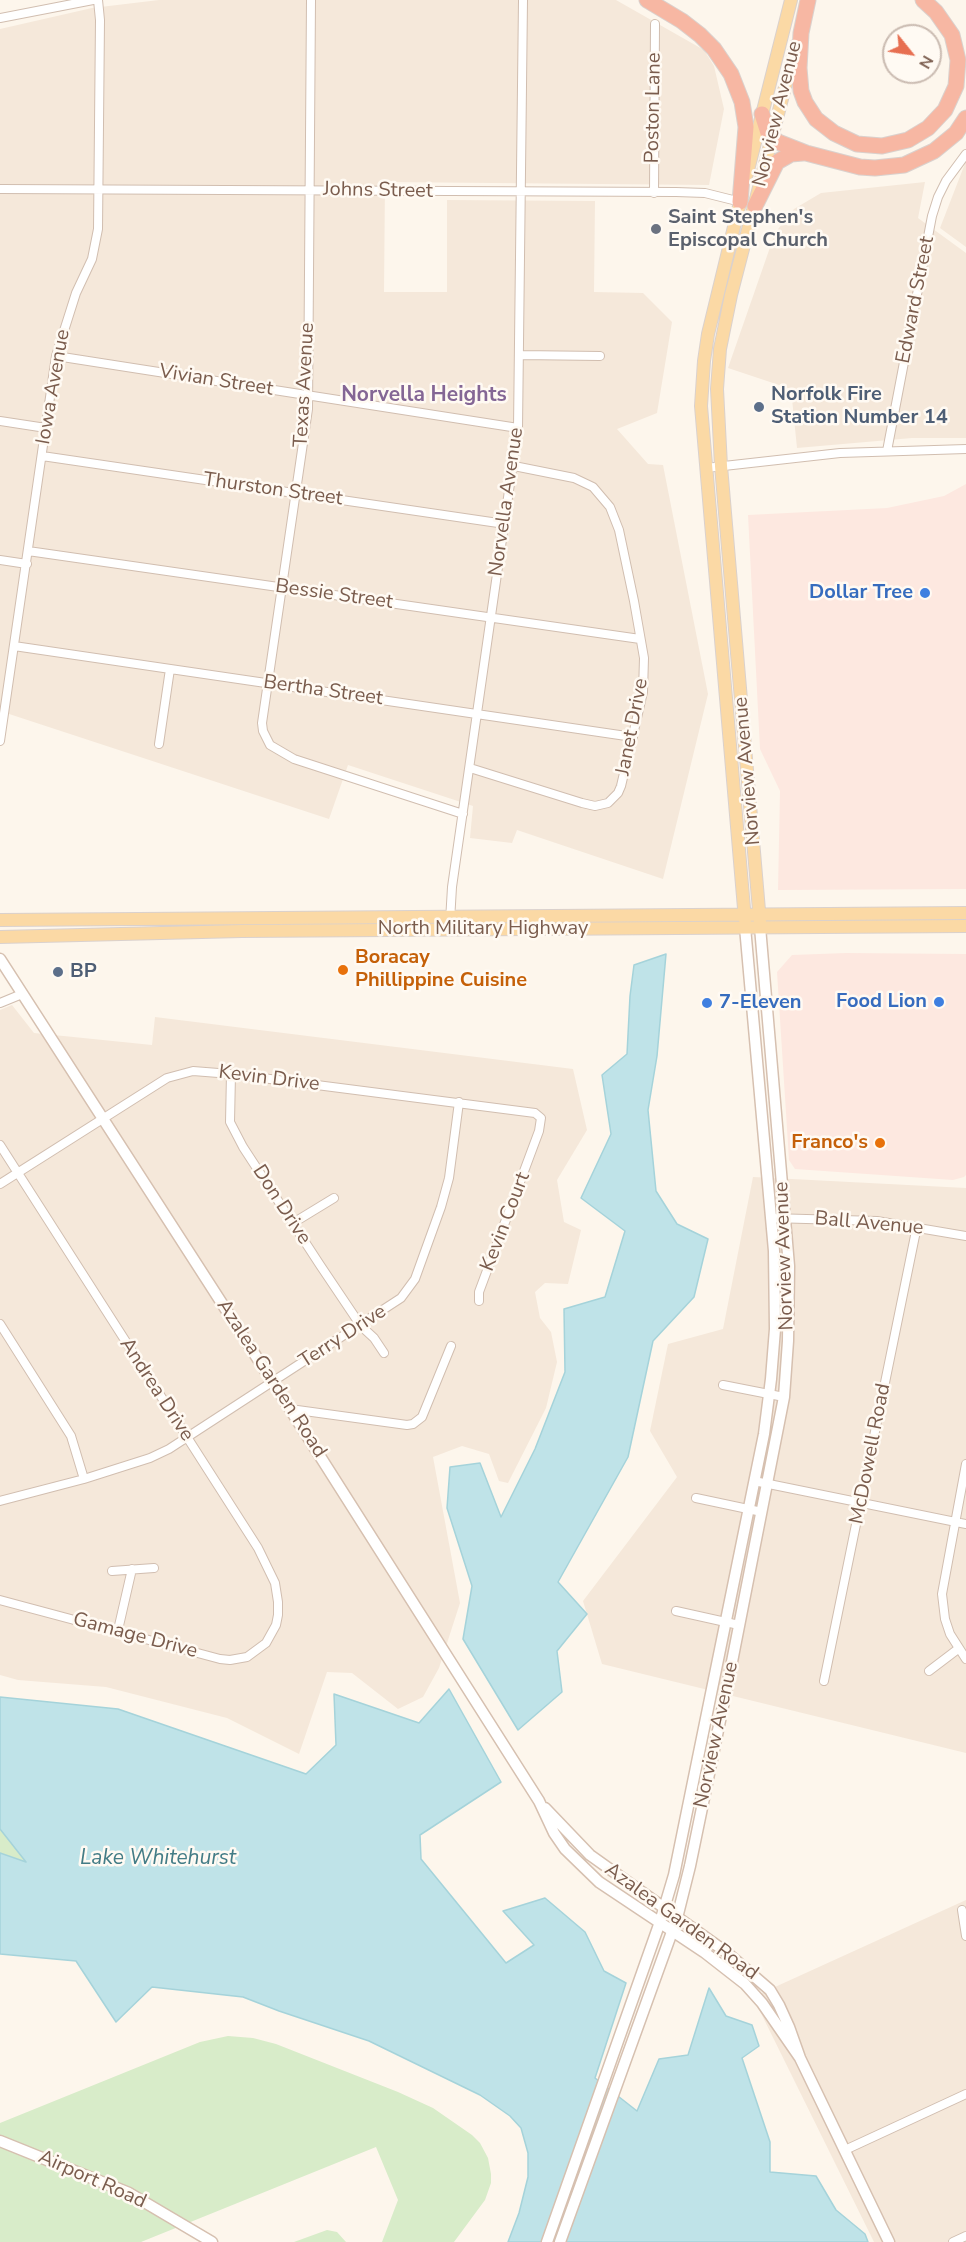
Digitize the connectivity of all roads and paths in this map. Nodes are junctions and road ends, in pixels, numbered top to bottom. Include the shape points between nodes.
1 (93, 0) edge
2 (98, 0) edge
3 (311, 0) edge
4 (523, 0) edge
5 (647, 0) edge
6 (791, 0) edge
7 (808, 0) edge
8 (923, 0) edge
9 (0, 18) edge
10 (655, 24) dead end
11 (762, 114) junction
12 (966, 118) edge
13 (772, 139) junction
14 (806, 153) junction
15 (966, 154) edge
16 (0, 189) edge
17 (99, 189) junction
18 (310, 190) junction
19 (520, 192) junction
20 (654, 193) junction
21 (747, 204) junction
22 (520, 354) junction
23 (56, 356) junction
24 (600, 356) dead end
25 (308, 396) junction
26 (0, 420) edge
27 (46, 428) junction
28 (518, 428) junction
29 (966, 450) edge
30 (887, 451) junction
31 (42, 456) junction
32 (514, 466) junction
33 (721, 466) junction
34 (706, 468) junction
35 (296, 493) junction
36 (505, 524) junction
37 (28, 551) junction
38 (0, 560) edge
39 (27, 564) junction
40 (283, 588) junction
41 (491, 618) junction
42 (640, 639) junction
43 (14, 646) junction
44 (170, 669) junction
45 (269, 684) junction
46 (478, 714) junction
47 (633, 737) junction
48 (0, 741) edge
49 (159, 744) dead end
50 (470, 768) junction
51 (463, 814) junction
52 (966, 913) edge
53 (0, 920) edge
54 (745, 921) junction
55 (760, 921) junction
56 (450, 923) junction
57 (966, 926) edge
58 (0, 937) edge
59 (0, 959) edge
60 (22, 994) junction
61 (0, 1003) edge
62 (231, 1074) junction
63 (459, 1102) junction
64 (103, 1117) junction
65 (535, 1143) joint
66 (0, 1145) edge
67 (18, 1172) junction
68 (0, 1184) edge
69 (334, 1198) dead end
70 (771, 1218) junction
71 (785, 1218) junction
72 (293, 1223) junction
73 (917, 1226) junction
74 (966, 1236) edge
75 (479, 1301) dead end
76 (0, 1324) edge
77 (361, 1326) junction
78 (451, 1346) dead end
79 (384, 1353) dead end
80 (273, 1382) junction
81 (723, 1385) dead end
82 (770, 1394) junction
83 (784, 1397) junction
84 (290, 1409) junction
85 (187, 1437) junction
86 (966, 1464) edge
87 (84, 1479) junction
88 (754, 1481) junction
89 (768, 1484) junction
90 (696, 1498) dead end
91 (0, 1501) edge
92 (861, 1503) junction
93 (749, 1509) junction
94 (762, 1512) junction
95 (955, 1522) junction
96 (966, 1524) edge
97 (154, 1568) dead end
98 (132, 1569) junction
99 (112, 1571) dead end
100 (0, 1600) edge
101 (676, 1611) dead end
102 (726, 1622) junction
103 (739, 1625) junction
104 (118, 1630) junction
105 (266, 1643) joint
106 (958, 1649) junction
107 (966, 1659) edge
108 (929, 1671) dead end
109 (824, 1681) dead end
110 (539, 1801) junction
111 (664, 1909) junction
112 (962, 1910) dead end
113 (677, 1918) junction
114 (660, 1922) junction
115 (673, 1931) junction
116 (966, 1936) edge
117 (800, 2058) junction
118 (966, 2094) edge
119 (0, 2141) edge
120 (845, 2150) junction
121 (966, 2236) edge
122 (212, 2242) edge
123 (547, 2242) edge
124 (560, 2242) edge
125 (889, 2242) edge
126 (953, 2242) edge

1 - 9 street
2 - 17 street, Iowa Avenue
3 - 18 street, Texas Avenue
4 - 19 street, Norvella Avenue
5 - 21 highway via 700,35 731,74 746,127
6 - 11 main road, Norview Avenue
7 - 8 highway via 799,68 805,102 834,134 857,144 882,146 908,140 928,128 945,110 956,86 958,60 952,35
7 - 13 main road, Norview Avenue
10 - 20 street, Poston Lane
11 - 13 highway
11 - 21 main road, Norview Avenue
12 - 14 highway via 940,147 904,165 875,168
13 - 14 highway
13 - 21 main road, Norview Avenue
14 - 21 highway via 791,154 777,162
15 - 30 street, Edward Street via 946,181 932,216
16 - 17 street, Johns Street
17 - 18 street, Johns Street
17 - 23 street, Iowa Avenue via 96,244
18 - 19 street, Johns Street
18 - 25 street, Texas Avenue
19 - 20 street, Johns Street
19 - 22 street, Norvella Avenue
20 - 21 street, Johns Street via 705,194
21 - 33 main road, Norview Avenue via 718,360
21 - 34 main road, Norview Avenue via 708,334 701,406
22 - 24 street
22 - 28 street, Norvella Avenue
23 - 25 street, Vivian Street
23 - 27 street, Iowa Avenue
25 - 28 street, Vivian Street
25 - 35 street, Texas Avenue
26 - 27 street
27 - 31 street, Iowa Avenue
28 - 32 street, Norvella Avenue
29 - 30 street
30 - 33 street
31 - 35 street, Thurston Street
31 - 37 street, Iowa Avenue
32 - 36 street, Norvella Avenue
32 - 42 street, Janet Drive via 574,478 603,497 620,530
33 - 34 street
33 - 55 main road, Norview Avenue
34 - 54 main road, Norview Avenue
35 - 36 street, Thurston Street
35 - 40 street, Texas Avenue
36 - 41 street, Norvella Avenue
37 - 39 street, Iowa Avenue
37 - 40 street, Bessie Street
38 - 39 street
39 - 43 street, Iowa Avenue
40 - 41 street, Bessie Street
40 - 45 street, Texas Avenue
41 - 42 street, Bessie Street
41 - 46 street, Norvella Avenue
42 - 47 street, Janet Drive via 644,692
43 - 44 street, Bertha Street
43 - 48 street, Iowa Avenue
44 - 45 street, Bertha Street
44 - 49 street
45 - 46 street, Bertha Street
45 - 51 street, Texas Avenue via 262,723 265,738 275,749
46 - 47 street, Bertha Street
46 - 50 street, Norvella Avenue
47 - 50 street, Janet Drive via 621,786 612,800 599,805
50 - 51 street, Norvella Avenue
51 - 56 street, Norvella Avenue
52 - 55 main road, North Military Highway
53 - 56 main road, North Military Highway
54 - 55 main road, North Military Highway
54 - 56 main road, North Military Highway
54 - 70 main road, Norview Avenue
55 - 57 main road, North Military Highway
55 - 71 main road, Norview Avenue
56 - 58 main road, North Military Highway
59 - 60 main road, Azalea Garden Road
60 - 61 street
60 - 64 main road, Azalea Garden Road
62 - 63 street, Kevin Drive
62 - 64 street, Kevin Drive via 180,1073
62 - 72 street, Don Drive via 231,1126
63 - 65 street, Kevin Drive via 538,1114 542,1121
63 - 77 street, Terry Drive via 449,1178 415,1280 401,1298
64 - 67 street, Kevin Drive
64 - 80 main road, Azalea Garden Road
65 - 75 street, Kevin Court via 479,1292
66 - 67 street, Andrea Drive
67 - 68 street, Kevin Drive
67 - 85 street, Andrea Drive
69 - 72 street
70 - 71 street, Ball Avenue
70 - 82 main road, Norview Avenue via 775,1295
71 - 73 street, Ball Avenue
71 - 83 main road, Norview Avenue via 789,1298
72 - 77 street, Don Drive
73 - 74 street, Ball Avenue
73 - 92 street, McDowell Road
76 - 87 street via 71,1436
77 - 79 street, Don Drive
77 - 80 street, Terry Drive
78 - 84 street via 422,1417 413,1424
80 - 84 main road, Azalea Garden Road
80 - 85 street, Terry Drive
81 - 82 street
82 - 83 street
82 - 88 main road, Norview Avenue
83 - 89 main road, Norview Avenue
84 - 110 main road, Azalea Garden Road
85 - 87 street, Terry Drive via 150,1458
85 - 105 street, Andrea Drive via 258,1548 275,1583 278,1615
86 - 95 street
87 - 91 street, Terry Drive
88 - 89 street
88 - 93 main road, Norview Avenue
89 - 92 street
89 - 94 main road, Norview Avenue
90 - 93 street
92 - 95 street
92 - 109 street, McDowell Road
93 - 94 street
93 - 102 main road, Norview Avenue
94 - 103 main road, Norview Avenue
95 - 96 street
95 - 106 street via 942,1594 945,1619
97 - 98 street
98 - 99 street
98 - 104 street
100 - 104 street, Gamage Drive
101 - 102 street
102 - 103 street
102 - 111 main road, Norview Avenue
103 - 113 main road, Norview Avenue
104 - 105 street, Gamage Drive via 230,1660 247,1657
106 - 107 street
106 - 108 street
110 - 111 main road, Azalea Garden Road via 590,1855
110 - 114 main road, Azalea Garden Road via 554,1833 578,1864
111 - 113 main road, Azalea Garden Road
111 - 114 main road, Norview Avenue
112 - 116 street
113 - 115 main road, Norview Avenue
113 - 117 main road, Azalea Garden Road via 726,1952 770,1990
114 - 115 main road, Azalea Garden Road
114 - 123 main road, Norview Avenue
115 - 117 main road, Azalea Garden Road via 745,1984
115 - 124 main road, Norview Avenue
117 - 120 main road, Azalea Garden Road
118 - 120 street
119 - 122 main road, Airport Road via 129,2193
120 - 125 main road, Azalea Garden Road
121 - 126 street

